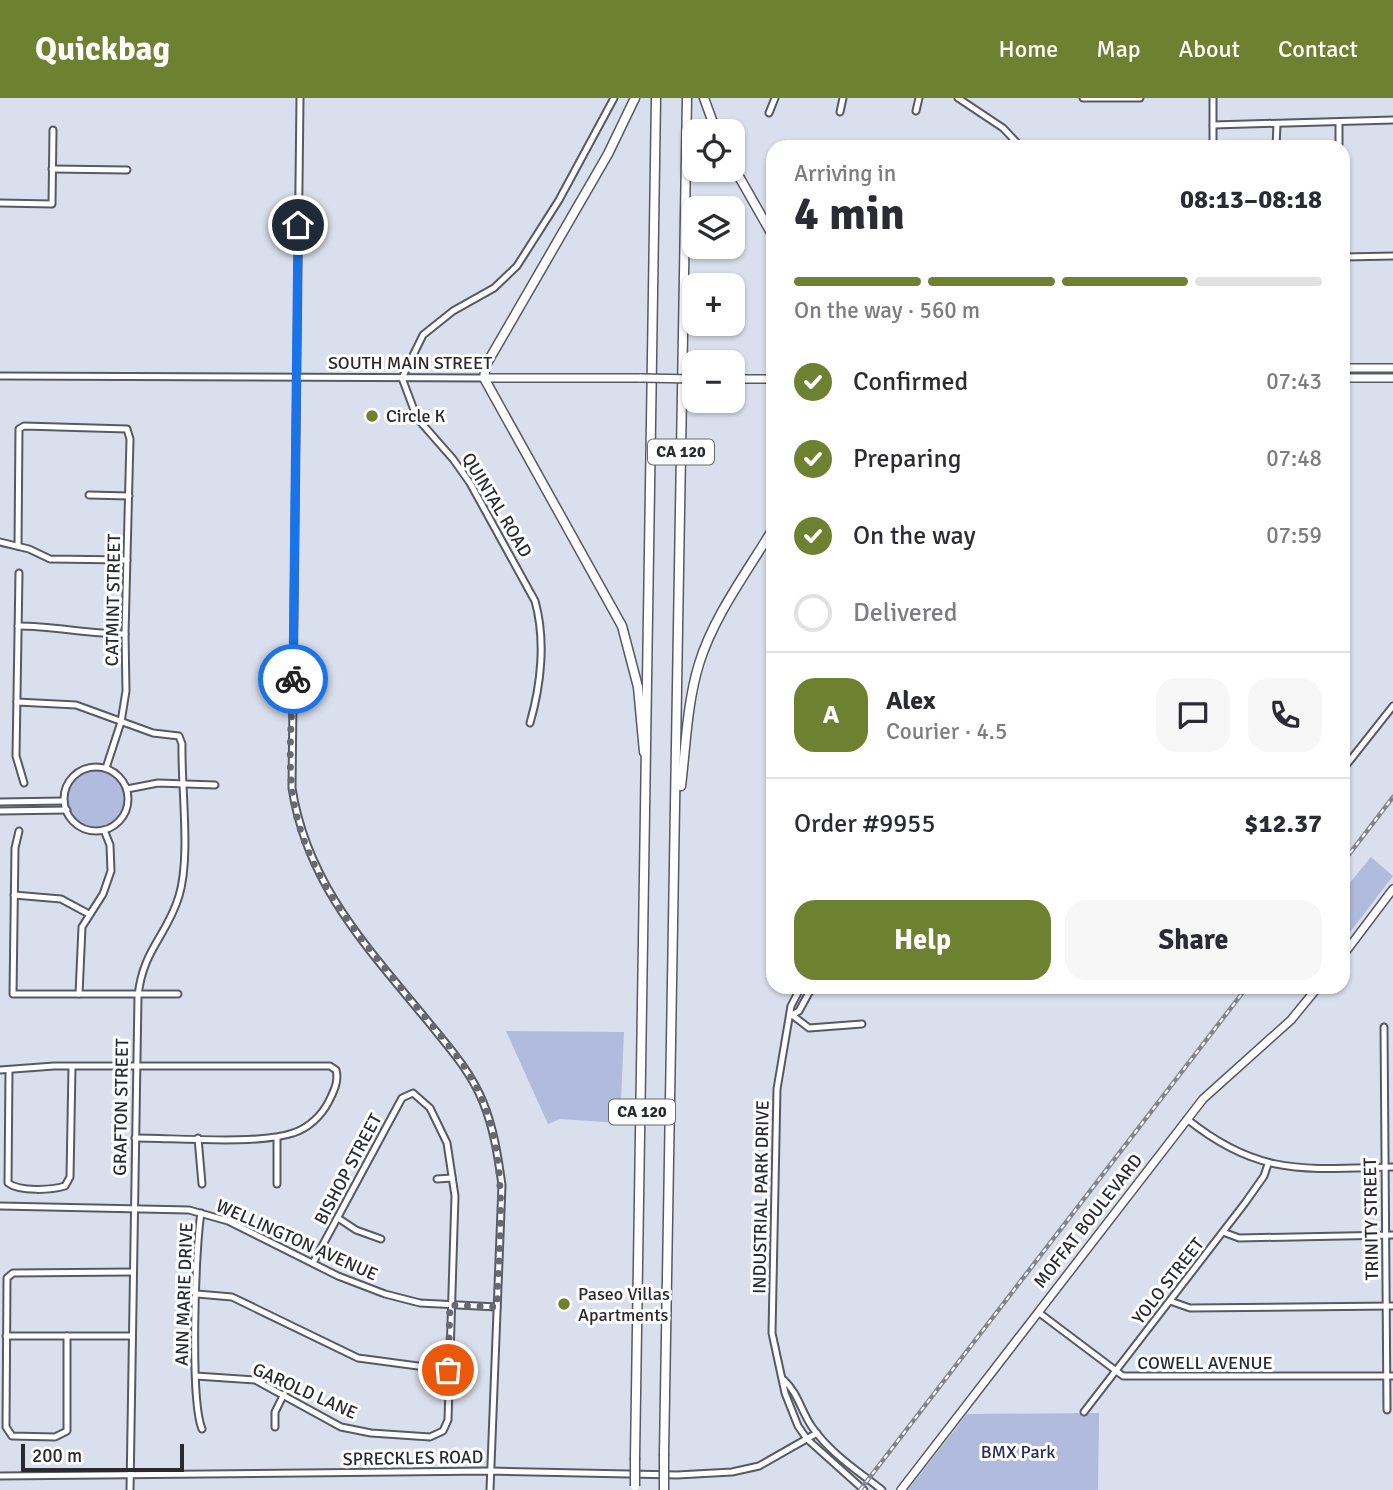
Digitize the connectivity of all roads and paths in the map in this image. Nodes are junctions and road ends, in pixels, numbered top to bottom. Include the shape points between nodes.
1 (300, 98) edge
2 (614, 98) edge
3 (635, 98) edge
4 (656, 98) edge
5 (687, 98) edge
6 (704, 98) edge
7 (775, 98) edge
8 (843, 98) edge
9 (919, 98) edge
10 (958, 98) edge
11 (1085, 98) edge
12 (1124, 98) edge
13 (1140, 98) edge
14 (1213, 98) edge
15 (916, 111) dead end
16 (840, 112) dead end
17 (769, 113) dead end
18 (712, 119) edge
19 (1393, 120) edge
20 (1339, 122) junction
21 (1277, 124) junction
22 (1213, 125) junction
23 (53, 130) dead end
24 (1014, 140) edge
25 (1213, 140) edge
26 (1276, 140) edge
27 (1339, 140) edge
28 (52, 169) junction
29 (127, 170) dead end
30 (742, 182) edge
31 (0, 203) edge
32 (766, 224) edge
33 (1393, 256) edge
34 (1350, 257) edge
35 (1350, 368) edge
36 (1393, 368) edge
37 (0, 376) edge
38 (296, 378) junction
39 (484, 378) junction
40 (1350, 378) edge
41 (1393, 378) edge
42 (402, 379) junction
43 (682, 379) edge
44 (745, 379) edge
45 (766, 379) edge
46 (89, 495) dead end
47 (129, 496) junction
48 (766, 541) edge
49 (0, 542) edge
50 (18, 546) junction
51 (127, 560) junction
52 (19, 573) dead end
53 (18, 626) junction
54 (125, 634) junction
55 (17, 702) junction
56 (1393, 706) edge
57 (121, 722) junction
58 (530, 723) dead end
59 (1350, 760) edge
60 (648, 765) junction
61 (106, 768) junction
62 (24, 783) dead end
63 (181, 784) junction
64 (215, 785) dead end
65 (127, 789) junction
66 (64, 801) junction
67 (0, 802) edge
68 (676, 806) junction
69 (66, 810) junction
70 (0, 811) edge
71 (104, 830) junction
72 (19, 831) dead end
73 (1393, 889) edge
74 (14, 895) junction
75 (89, 914) junction
76 (1350, 946) edge
77 (79, 994) junction
78 (178, 994) dead end
79 (797, 994) edge
80 (808, 994) edge
81 (1312, 994) edge
82 (138, 996) junction
83 (792, 1015) junction
84 (862, 1024) dead end
85 (1384, 1027) dead end
86 (135, 1066) junction
87 (72, 1067) junction
88 (0, 1070) edge
89 (9, 1070) junction
90 (1384, 1071) junction
91 (1393, 1071) edge
92 (1187, 1119) junction
93 (135, 1138) junction
94 (198, 1138) junction
95 (277, 1138) junction
96 (1268, 1164) junction
97 (1385, 1167) junction
98 (1393, 1167) edge
99 (452, 1178) junction
100 (437, 1179) dead end
101 (202, 1184) dead end
102 (278, 1184) dead end
103 (0, 1206) edge
104 (133, 1209) junction
105 (201, 1213) junction
106 (338, 1218) junction
107 (1223, 1232) junction
108 (1390, 1235) edge
109 (381, 1239) dead end
110 (313, 1263) junction
111 (132, 1272) junction
112 (197, 1294) junction
113 (1170, 1301) junction
114 (450, 1305) junction
115 (1390, 1306) edge
116 (497, 1307) junction
117 (1038, 1312) junction
118 (6, 1336) junction
119 (67, 1336) junction
120 (131, 1336) junction
121 (448, 1370) junction
122 (1115, 1372) junction
123 (196, 1376) junction
124 (1390, 1376) edge
125 (783, 1380) junction
126 (284, 1394) junction
127 (1387, 1410) dead end
128 (1084, 1412) dead end
129 (275, 1427) dead end
130 (202, 1429) dead end
131 (817, 1433) junction
132 (807, 1439) junction
133 (490, 1471) junction
134 (130, 1475) junction
135 (0, 1476) edge
136 (634, 1488) edge
137 (130, 1490) edge
138 (490, 1490) edge
139 (664, 1490) edge
140 (864, 1490) edge
141 (882, 1490) edge
142 (901, 1490) edge

1 - 38 street
2 - 42 street via 517,266 494,288 453,310 423,335
3 - 39 highway via 608,154 486,365
4 - 60 highway, CA 120
5 - 68 highway, CA 120
6 - 18 highway
7 - 17 street
8 - 16 street
9 - 15 street
10 - 24 street
11 - 12 street
12 - 13 street
14 - 22 street
19 - 20 street
20 - 21 street
20 - 27 street
21 - 22 street
21 - 26 street
22 - 25 street
23 - 28 street
28 - 29 street
28 - 31 street via 52,204
30 - 32 highway
33 - 34 street
35 - 36 main road
37 - 38 street, SOUTH MAIN STREET
38 - 42 street, SOUTH MAIN STREET
38 - 116 street via 292,788 297,819 342,916 467,1070 483,1102 502,1185
39 - 42 street, SOUTH MAIN STREET
39 - 43 main road, SOUTH MAIN STREET, bridge
39 - 60 highway via 622,626 636,677
40 - 41 main road
42 - 58 street, QUINTAL ROAD via 417,418 470,483 535,601 539,691
44 - 45 main road
46 - 47 street
47 - 50 street, CATMINT STREET via 127,429 24,426 19,429
47 - 51 street, CATMINT STREET
48 - 68 highway via 709,638 699,664
49 - 50 street
50 - 51 street via 50,559
51 - 54 street, CATMINT STREET
52 - 53 street
53 - 54 street
53 - 55 street
54 - 57 street, CATMINT STREET via 126,691
55 - 57 street via 62,703
55 - 62 street via 16,756
56 - 59 street
57 - 61 street, CATMINT STREET
57 - 63 street, GRAFTON STREET via 179,736
60 - 136 highway, CA 120, bridge
61 - 65 street via 118,775
61 - 66 street via 88,768 74,775
63 - 64 street
63 - 65 street
63 - 82 street, GRAFTON STREET via 181,884 173,910 147,955
65 - 71 street via 124,816
66 - 67 street
66 - 69 street
68 - 139 highway, CA 120, bridge
69 - 70 street
69 - 71 street via 78,826
71 - 75 street via 111,871
72 - 74 street
73 - 76 main road
74 - 75 street via 61,899
74 - 77 street via 12,994
75 - 77 street via 82,927
77 - 82 street
78 - 82 street
79 - 83 street, INDUSTRIAL PARK DRIVE
80 - 83 street, INDUSTRIAL PARK DRIVE
81 - 92 main road, MOFFAT BOULEVARD
82 - 86 street, GRAFTON STREET
83 - 84 street via 809,1028
83 - 125 street, INDUSTRIAL PARK DRIVE via 777,1089 773,1246 772,1333
85 - 90 street, TRINITY STREET
86 - 87 street
86 - 93 street, GRAFTON STREET
86 - 95 street via 333,1067 337,1075 326,1107 300,1130
87 - 89 street
87 - 89 street via 70,1177 59,1188 20,1188 8,1183
88 - 89 street
90 - 91 street
90 - 97 street, TRINITY STREET
92 - 96 street via 1224,1147
92 - 117 main road, MOFFAT BOULEVARD
93 - 94 street
93 - 104 street, GRAFTON STREET
94 - 95 street
94 - 101 street
95 - 102 street
96 - 97 street
96 - 107 street, YOLO STREET
97 - 98 street
97 - 108 street, TRINITY STREET
99 - 100 street
99 - 106 street, BISHOP STREET via 438,1120 413,1093 402,1098
99 - 114 street
103 - 104 street, WELLINGTON AVENUE
104 - 105 street, WELLINGTON AVENUE
104 - 111 street, GRAFTON STREET
105 - 110 street, WELLINGTON AVENUE
105 - 112 street, ANN MARIE DRIVE
106 - 109 street
106 - 110 street, BISHOP STREET
107 - 108 street via 1240,1238
107 - 113 street, YOLO STREET
108 - 115 street, TRINITY STREET
110 - 114 street, WELLINGTON AVENUE via 385,1294
111 - 118 street via 13,1273 7,1278
111 - 120 street, GRAFTON STREET
112 - 121 street via 232,1297 358,1358
112 - 123 street, ANN MARIE DRIVE
113 - 115 street via 1190,1308
113 - 122 street, YOLO STREET
114 - 116 street, WELLINGTON AVENUE
114 - 121 street
115 - 124 street, TRINITY STREET
116 - 133 street
117 - 122 street, COWELL AVENUE
117 - 142 main road, MOFFAT BOULEVARD
118 - 119 street
118 - 119 street via 8,1433 55,1437 68,1429
119 - 120 street
120 - 134 street, GRAFTON STREET
121 - 126 street, GAROLD LANE via 448,1420 443,1430 430,1437 341,1427
122 - 124 street, COWELL AVENUE via 1137,1378
122 - 128 street, YOLO STREET
123 - 126 street, GAROLD LANE via 250,1378
123 - 130 street, ANN MARIE DRIVE
124 - 127 street, TRINITY STREET
125 - 131 street, INDUSTRIAL PARK DRIVE via 793,1389
125 - 132 street, INDUSTRIAL PARK DRIVE
126 - 129 street via 275,1412
131 - 132 street, SPRECKLES ROAD
131 - 141 street, INDUSTRIAL PARK DRIVE
132 - 133 street, SPRECKLES ROAD via 759,1466 732,1472
132 - 140 street, INDUSTRIAL PARK DRIVE
133 - 134 street, SPRECKLES ROAD
133 - 138 street
134 - 135 street, SPRECKLES ROAD
134 - 137 street, GRAFTON STREET

